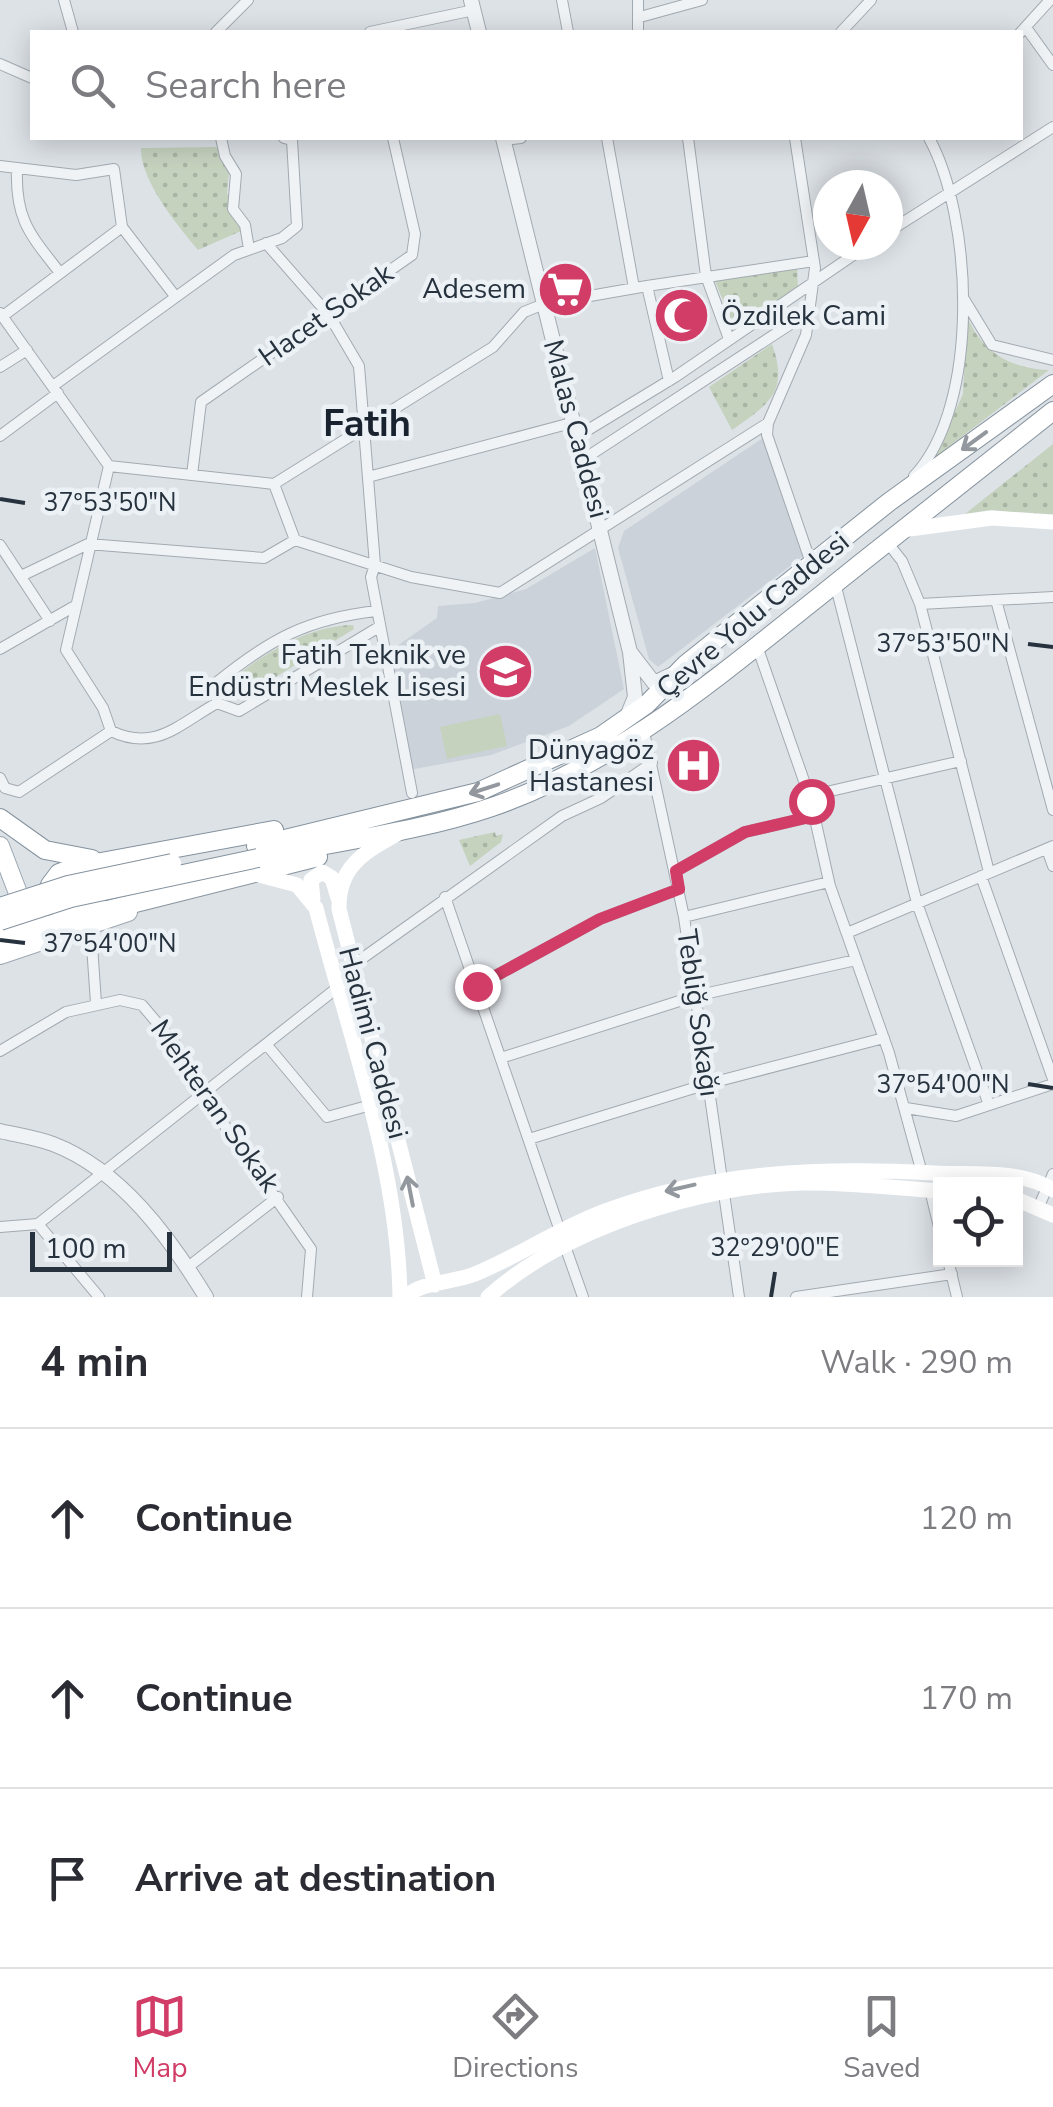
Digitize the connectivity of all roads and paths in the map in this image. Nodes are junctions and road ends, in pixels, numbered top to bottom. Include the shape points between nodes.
1 (64, 0) edge
2 (248, 0) edge
3 (562, 0) edge
4 (638, 0) edge
5 (702, 0) edge
6 (870, 0) edge
7 (1050, 0) edge
8 (472, 5) edge
9 (640, 17) junction
10 (72, 30) edge
11 (218, 30) edge
12 (378, 30) edge
13 (478, 30) edge
14 (568, 30) edge
15 (638, 30) edge
16 (848, 30) edge
17 (1024, 31) edge
18 (1051, 59) edge
19 (0, 64) edge
20 (30, 77) edge
21 (1053, 127) edge
22 (221, 140) edge
23 (288, 140) edge
24 (393, 140) edge
25 (504, 140) edge
26 (607, 140) edge
27 (688, 140) edge
28 (795, 140) edge
29 (931, 140) edge
30 (0, 166) edge
31 (17, 168) junction
32 (953, 191) junction
33 (903, 223) edge
34 (122, 227) junction
35 (266, 243) junction
36 (249, 250) junction
37 (844, 260) edge
38 (814, 261) junction
39 (60, 273) junction
40 (706, 276) junction
41 (813, 280) junction
42 (647, 286) junction
43 (634, 288) junction
44 (175, 296) junction
45 (964, 299) junction
46 (544, 304) junction
47 (809, 312) junction
48 (2, 314) edge
49 (329, 315) junction
50 (728, 340) junction
51 (27, 350) junction
52 (1053, 360) edge
53 (0, 368) edge
54 (668, 381) junction
55 (1053, 384) edge
56 (55, 390) junction
57 (1053, 411) edge
58 (768, 423) junction
59 (364, 429) junction
60 (577, 429) junction
61 (0, 436) edge
62 (584, 459) junction
63 (109, 466) junction
64 (192, 475) junction
65 (368, 477) junction
66 (274, 484) junction
67 (890, 502) junction
68 (1053, 522) edge
69 (598, 530) junction
70 (895, 536) junction
71 (295, 540) junction
72 (0, 544) edge
73 (88, 544) junction
74 (375, 565) junction
75 (812, 567) junction
76 (21, 576) junction
77 (836, 583) junction
78 (1053, 597) edge
79 (996, 600) junction
80 (920, 604) junction
81 (74, 608) junction
82 (376, 611) junction
83 (50, 621) junction
84 (379, 627) junction
85 (757, 646) junction
86 (0, 649) edge
87 (630, 652) junction
88 (686, 664) junction
89 (217, 703) junction
90 (625, 721) junction
91 (110, 730) junction
92 (644, 732) junction
93 (961, 761) junction
94 (652, 762) junction
95 (0, 778) edge
96 (884, 778) junction
97 (412, 793) dead end
98 (809, 796) junction
99 (1053, 810) edge
100 (814, 816) junction
101 (0, 818) edge
102 (402, 821) junction
103 (0, 846) edge
104 (1050, 848) edge
105 (113, 860) junction
106 (255, 860) junction
107 (1053, 866) edge
108 (676, 871) junction
109 (985, 874) junction
110 (829, 882) junction
111 (679, 889) junction
112 (446, 896) junction
113 (338, 902) junction
114 (917, 903) junction
115 (0, 907) edge
116 (316, 908) junction
117 (100, 915) junction
118 (684, 917) junction
119 (0, 921) edge
120 (32, 929) junction
121 (847, 933) junction
122 (0, 937) edge
123 (0, 954) edge
124 (856, 960) junction
125 (353, 965) junction
126 (477, 986) junction
127 (337, 988) junction
128 (695, 996) junction
129 (96, 1003) junction
130 (884, 1038) junction
131 (266, 1044) junction
132 (0, 1051) edge
133 (501, 1058) junction
134 (1053, 1082) edge
135 (707, 1084) junction
136 (203, 1092) junction
137 (371, 1105) junction
138 (989, 1105) junction
139 (906, 1108) junction
140 (0, 1131) edge
141 (530, 1139) junction
142 (104, 1172) junction
143 (922, 1172) junction
144 (1050, 1183) edge
145 (723, 1186) junction
146 (933, 1190) edge
147 (278, 1196) junction
148 (1046, 1210) edge
149 (38, 1224) junction
150 (0, 1228) edge
151 (563, 1238) junction
152 (188, 1267) junction
153 (950, 1267) edge
154 (952, 1274) junction
155 (438, 1286) junction
156 (852, 1294) edge
157 (99, 1297) edge
158 (206, 1297) edge
159 (308, 1297) edge
160 (402, 1297) edge
161 (456, 1297) edge
162 (488, 1297) edge
163 (583, 1297) edge
164 (738, 1297) edge
165 (796, 1297) edge
166 (957, 1297) edge

1 - 10 street
2 - 11 street
3 - 14 street
4 - 9 street
5 - 9 street
6 - 16 street
7 - 17 street
8 - 12 street
8 - 13 street
9 - 15 street
17 - 18 street
19 - 20 street
21 - 32 street
22 - 36 street via 236,174 233,209
23 - 35 street via 297,226
24 - 49 street, Hacet Sokak via 415,234 412,255
25 - 46 street, Malas Caddesi
26 - 43 street
27 - 40 street
28 - 38 street
29 - 32 street
30 - 31 street
31 - 34 street via 76,175 114,169
31 - 39 street via 16,204 24,227
32 - 33 street
32 - 45 street
34 - 39 street
34 - 44 street
35 - 36 street
35 - 49 street
36 - 44 street
37 - 41 street
38 - 40 street
38 - 41 street
39 - 48 street
40 - 42 street
40 - 50 street
41 - 47 street
41 - 50 street
42 - 43 street
42 - 54 street
43 - 46 street
44 - 56 street
45 - 52 street via 992,345
45 - 67 street via 954,399 921,469
46 - 59 street via 524,312 493,346
46 - 60 street, Malas Caddesi
47 - 58 street via 806,335
47 - 62 street
48 - 51 street
49 - 59 street via 359,366
49 - 64 street, Hacet Sokak via 202,402
50 - 54 street
51 - 53 street
51 - 56 street
54 - 60 street
55 -> 67 main road, Çevre Yolu Caddesi
56 - 61 street
56 - 63 street
57 - 70 main road, Çevre Yolu Caddesi
58 - 69 street
58 - 75 street via 766,434
59 - 65 street
59 - 66 street
60 - 62 street, Malas Caddesi
60 - 65 street
62 - 69 street, Malas Caddesi
63 - 64 street
63 - 73 street
64 - 66 street
65 - 74 street
66 - 71 street
67 - 75 main road, Çevre Yolu Caddesi
68 - 70 main road via 992,518
69 - 74 street via 500,593
69 - 87 street, Malas Caddesi
70 - 77 main road, Çevre Yolu Caddesi
70 - 80 street
71 - 73 street via 264,558
71 - 74 street
72 - 76 street
73 - 76 street
73 - 81 street
74 - 82 street via 370,577
75 - 88 main road, Çevre Yolu Caddesi
76 - 83 street
77 - 85 main road, Çevre Yolu Caddesi
77 - 96 street
78 - 79 street
79 - 80 street
79 - 99 street
80 - 93 street
81 - 83 street
81 - 91 street via 66,650
82 - 84 street
82 - 89 street via 324,617 254,652 216,683
83 - 86 street
84 - 89 street via 238,711
84 - 97 street
85 - 92 main road, Çevre Yolu Caddesi
85 - 98 street
87 - 88 street via 654,683
87 - 90 street, Malas Caddesi via 635,696
88 - 90 main road, Çevre Yolu Caddesi
89 - 91 street via 149,742
90 -> 102 main road, Çevre Yolu Caddesi via 508,781
91 - 95 street via 19,792 4,788
92 - 94 street, Tebliğ Sokağı
92 - 102 main road, Çevre Yolu Caddesi via 492,807
93 - 96 street
93 - 109 street
94 - 108 street, Tebliğ Sokağı
94 - 112 street
96 - 98 street
96 - 114 street
98 - 100 street
100 - 108 street via 745,832
100 - 110 street
101 - 105 main road via 45,850
102 - 105 main road via 330,820
102 - 106 main road, Çevre Yolu Caddesi
102 - 113 main road via 353,861
103 - 120 main road
104 - 107 street
104 - 109 street
105 - 117 main road via 66,870 50,885 60,909
106 - 115 main road, bridge via 68,885
106 - 116 main road
106 - 117 main road via 181,892
106 - 119 main road, bridge via 71,898
108 - 111 street, Tebliğ Sokağı
109 - 114 street
109 - 134 street
110 - 118 street
110 - 121 street
111 - 118 street, Tebliğ Sokağı
111 - 126 street via 600,919
112 - 125 street
112 - 126 street
113 - 116 main road via 332,878 318,873 310,886
113 - 125 main road, Hadimi Caddesi
114 - 121 street
114 - 138 street
116 - 127 main road, Hadimi Caddesi
117 - 120 main road
117 - 123 main road
117 - 129 street via 91,931
118 - 128 street, Tebliğ Sokağı
120 - 122 main road
121 - 124 street
124 - 128 street
124 - 130 street
155 -> 125 main road, Hadimi Caddesi
126 - 133 street
127 - 131 street
127 - 137 main road, Hadimi Caddesi
128 - 133 street
128 - 135 street, Tebliğ Sokağı
129 - 132 street, Mehteran Sokak via 54,1018
129 - 136 street, Mehteran Sokak via 142,1005 158,1018
130 - 135 street
130 - 139 street
131 - 136 street
131 - 137 street via 327,1117
133 - 141 street
134 - 138 street
135 - 141 street
135 - 145 street, Tebliğ Sokağı
136 - 142 street
136 - 147 street, Mehteran Sokak
137 - 160 main road, Hadimi Caddesi via 399,1241
138 - 139 street via 956,1116
139 - 143 street
140 - 142 street via 54,1144
141 - 151 street
142 - 149 street
142 - 152 street
143 - 144 main road
143 - 145 main road via 835,1168
144 - 148 street
145 - 146 main road
145 - 151 main road
145 - 164 street, Tebliğ Sokağı
147 - 152 street
147 - 159 street, Mehteran Sokak via 312,1249
149 - 150 street
149 - 157 street
151 - 155 main road
151 - 162 main road
151 - 163 street
152 - 158 street
153 - 154 street
154 - 156 street
154 - 166 street
155 - 160 main road via 424,1285
155 - 161 main road
156 - 165 street

